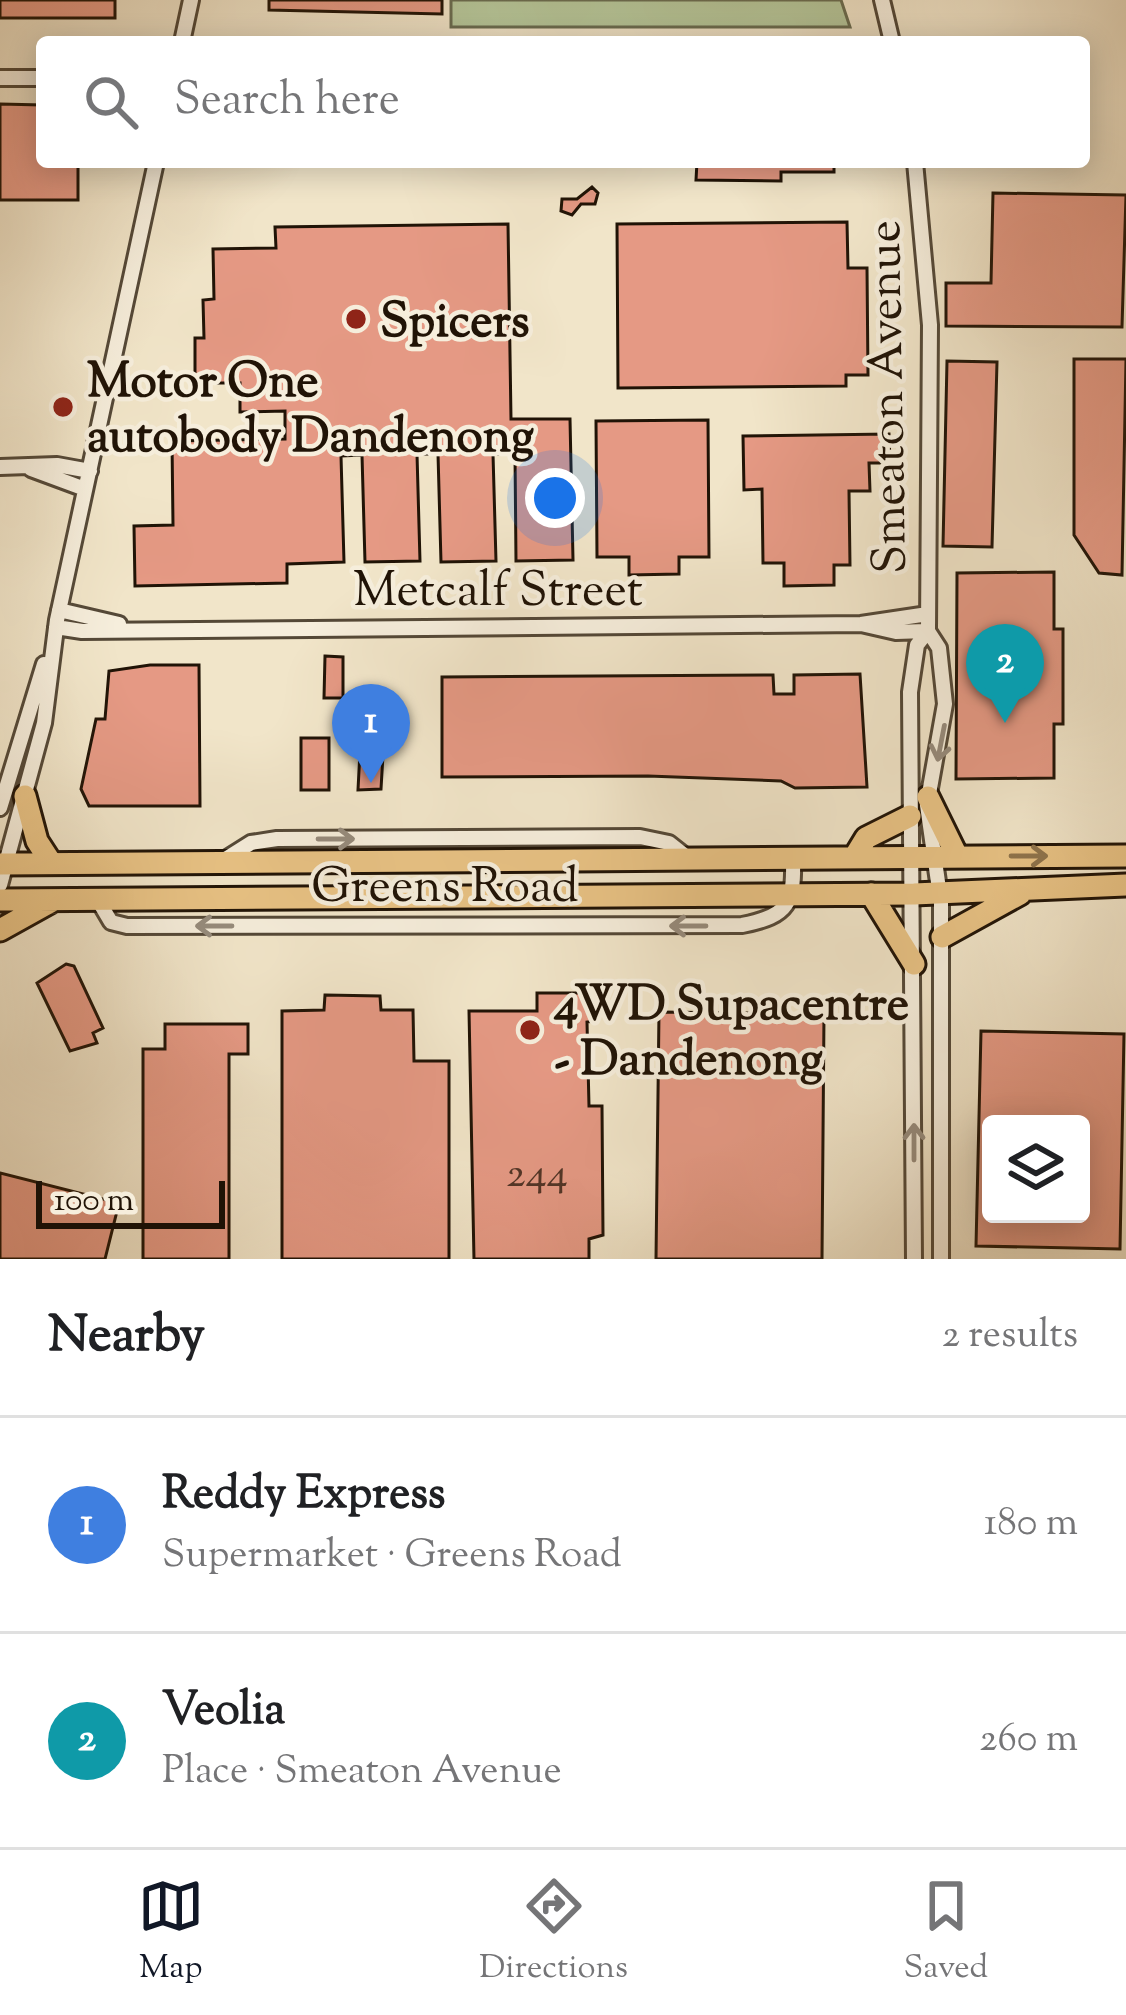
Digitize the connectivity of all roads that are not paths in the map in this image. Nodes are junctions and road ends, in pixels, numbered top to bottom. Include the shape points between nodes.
1 (191, 0) edge
2 (882, 0) edge
3 (183, 36) edge
4 (891, 36) edge
5 (0, 78) edge
6 (36, 78) edge
7 (155, 168) edge
8 (916, 168) edge
9 (0, 467) edge
10 (26, 468) junction
11 (90, 470) junction
12 (86, 488) junction
13 (59, 610) junction
14 (928, 622) junction
15 (136, 627) junction
16 (55, 633) junction
17 (25, 796) junction
18 (928, 796) junction
19 (0, 808) edge
20 (910, 816) junction
21 (855, 856) junction
22 (921, 856) junction
23 (957, 856) junction
24 (1126, 856) edge
25 (793, 858) junction
26 (50, 862) junction
27 (2, 870) edge
28 (1126, 884) edge
29 (1025, 889) junction
30 (940, 893) junction
31 (871, 894) junction
32 (914, 894) junction
33 (794, 895) junction
34 (305, 898) junction
35 (0, 899) edge
36 (54, 899) junction
37 (98, 900) junction
38 (291, 926) junction
39 (0, 930) edge
40 (942, 937) junction
41 (914, 964) junction
42 (914, 1259) edge
43 (940, 1259) edge

1 - 3 street
2 - 4 street
5 - 6 street
7 - 11 street
8 - 14 street, Smeaton Avenue via 931,326
9 - 10 street
10 - 11 street
10 - 12 street
11 - 12 street
12 - 13 street
13 - 15 street, Metcalf Street
13 - 16 street
14 - 15 street, Metcalf Street via 896,632 860,624
14 -> 18 street, Smeaton Avenue via 945,704
14 - 20 street, Smeaton Avenue via 910,692
15 - 16 street, Metcalf Street
16 - 17 street
16 - 19 street
17 - 26 main road
17 - 27 street
18 - 22 street, Smeaton Avenue
18 - 23 main road
20 - 21 main road via 866,838
20 - 22 street, Smeaton Avenue
21 - 22 main road, Greens Road
21 - 25 main road, Greens Road
22 - 23 main road, Greens Road
22 - 30 street
22 - 32 street
23 -> 24 main road, Greens Road
26 -> 25 main road, Greens Road
25 - 33 street
26 - 27 main road, Greens Road
28 - 29 main road, Greens Road
29 - 30 main road, Greens Road
29 - 40 main road
30 - 32 main road, Greens Road
30 - 40 street
31 - 32 main road, Greens Road
31 - 33 main road, Greens Road
31 - 41 main road
32 - 41 street
33 - 34 main road, Greens Road
33 -> 38 street, Greens Road via 788,906 742,925
34 - 37 main road, Greens Road
34 - 38 street
35 - 36 main road, Greens Road
36 - 37 main road, Greens Road
36 - 39 main road
38 -> 37 street, Greens Road via 127,926 111,922
40 - 43 street
42 -> 41 street

